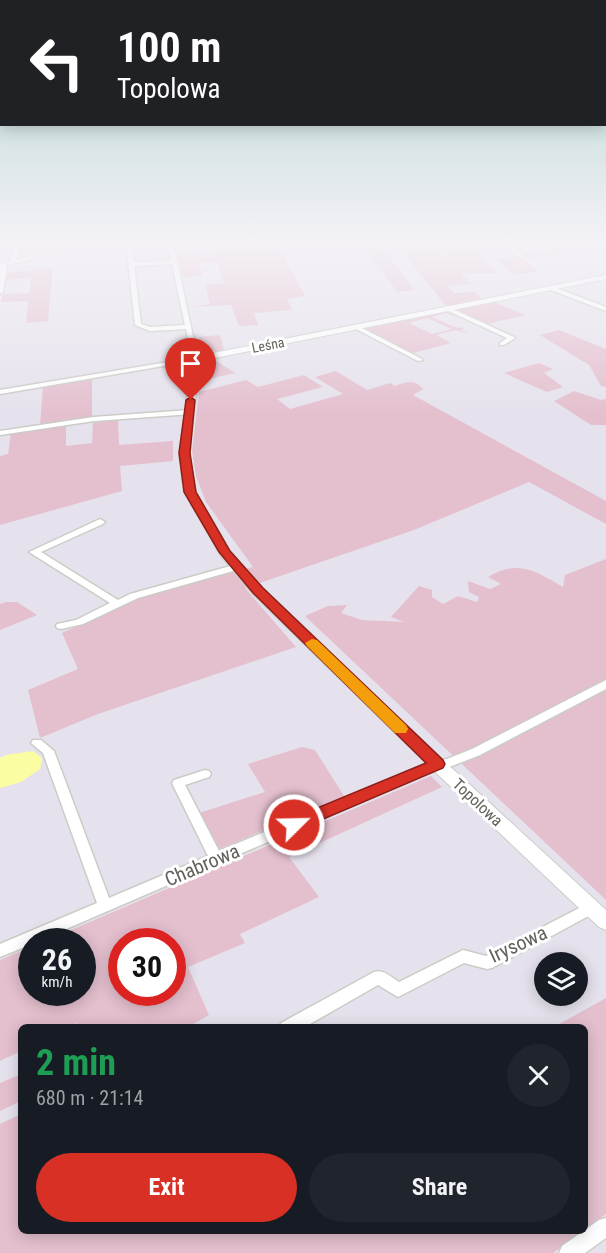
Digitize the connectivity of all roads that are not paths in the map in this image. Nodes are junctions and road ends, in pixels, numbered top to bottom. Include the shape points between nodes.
1 (136, 300) edge
2 (183, 300) edge
3 (489, 300) edge
4 (584, 300) edge
5 (446, 308) junction
6 (606, 309) edge
7 (189, 327) junction
8 (356, 327) junction
9 (502, 344) dead end
10 (196, 359) junction
11 (420, 360) dead end
12 (0, 392) edge
13 (189, 412) junction
14 (0, 433) edge
15 (100, 522) dead end
16 (237, 567) junction
17 (118, 604) junction
18 (61, 626) dead end
19 (606, 684) edge
20 (37, 743) dead end
21 (437, 764) junction
22 (205, 774) dead end
23 (216, 859) junction
24 (105, 906) junction
25 (591, 908) junction
26 (606, 922) edge
27 (0, 951) edge
28 (294, 1024) edge
29 (606, 1227) edge
30 (569, 1253) edge

1 - 7 street via 138,325 150,329
2 - 7 street, Topolowa
3 - 5 street, Leśna
4 - 6 street
5 - 8 street, Leśna
5 - 9 street via 512,338
7 - 10 street, Topolowa
8 - 10 street, Leśna
8 - 11 street
10 - 12 street, Leśna
10 - 13 street, Topolowa
13 - 14 street via 94,419
13 - 16 street, Topolowa via 184,453 190,492
15 - 17 street via 34,552
16 - 17 street
16 - 21 street, Topolowa
17 - 18 street
19 - 21 street, Chabrowa via 476,752 448,764
20 - 24 street via 48,751
21 - 23 street, Chabrowa
21 - 25 street, Topolowa
22 - 23 street via 178,783
23 - 24 street, Chabrowa
24 - 27 street, Chabrowa
25 - 26 street, Topolowa
25 - 28 street, Irysowa via 487,963 463,956 398,990 379,977
29 - 30 street

